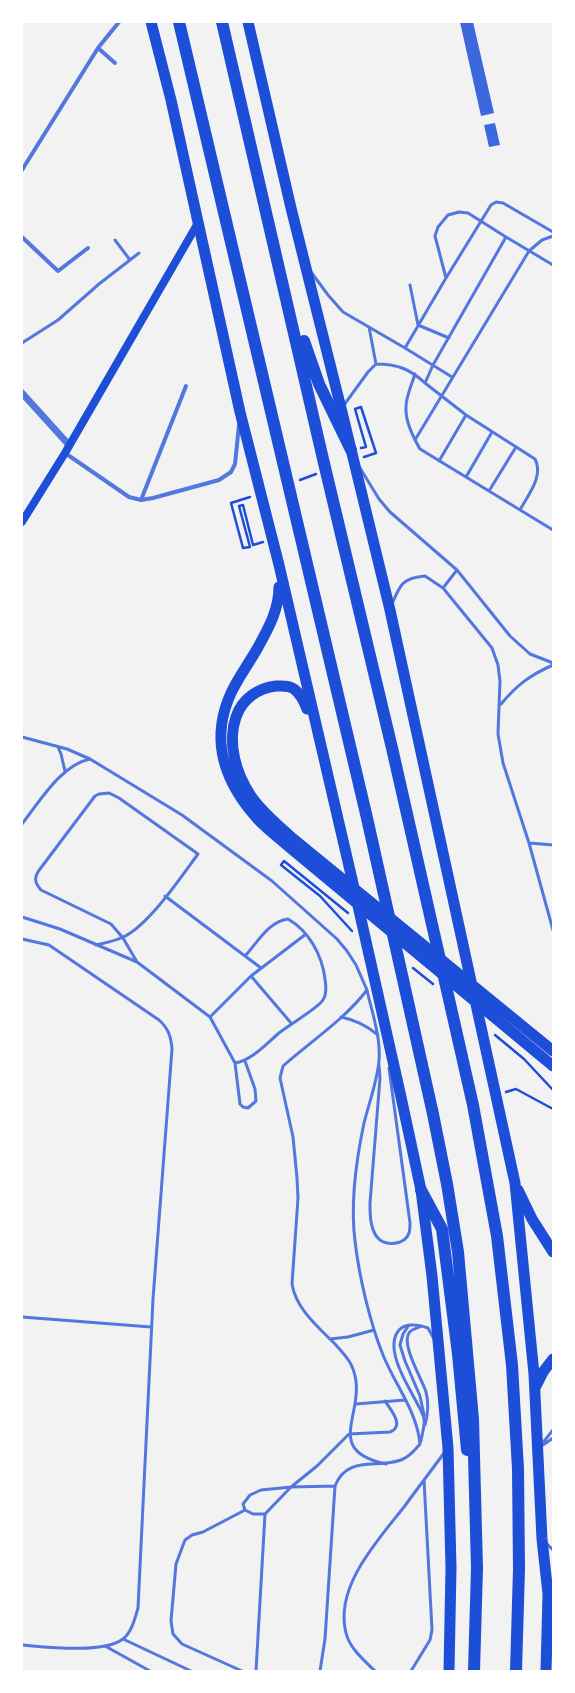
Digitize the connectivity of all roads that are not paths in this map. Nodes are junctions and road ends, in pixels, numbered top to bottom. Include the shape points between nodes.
1 (119, 22) edge
2 (151, 22) edge
3 (179, 22) edge
4 (222, 22) edge
5 (248, 22) edge
6 (98, 48) junction
7 (116, 63) dead end
8 (22, 170) edge
9 (482, 221) junction
10 (198, 223) junction
11 (553, 232) edge
12 (553, 236) edge
13 (22, 237) edge
14 (506, 237) junction
15 (115, 240) dead end
16 (88, 248) dead end
17 (529, 251) junction
18 (139, 253) dead end
19 (130, 260) junction
20 (304, 261) junction
21 (553, 265) edge
22 (446, 278) junction
23 (282, 279) junction
24 (410, 285) dead end
25 (418, 325) junction
26 (369, 327) junction
27 (449, 338) junction
28 (22, 343) edge
29 (405, 348) junction
30 (376, 364) junction
31 (433, 365) junction
32 (415, 374) junction
33 (452, 377) junction
34 (425, 383) junction
35 (186, 386) dead end
36 (22, 393) edge
37 (440, 396) junction
38 (341, 408) junction
39 (240, 412) junction
40 (466, 415) junction
41 (492, 432) junction
42 (415, 440) junction
43 (69, 445) junction
44 (516, 447) junction
45 (65, 453) junction
46 (354, 455) junction
47 (439, 461) junction
48 (466, 477) junction
49 (489, 491) junction
50 (141, 500) junction
51 (520, 510) junction
52 (22, 522) edge
53 (553, 530) edge
54 (279, 565) junction
55 (457, 570) junction
56 (443, 588) junction
57 (390, 610) junction
58 (553, 664) edge
59 (500, 704) junction
60 (316, 732) junction
61 (22, 737) edge
62 (58, 747) junction
63 (90, 759) junction
64 (65, 771) junction
65 (22, 824) edge
66 (290, 842) junction
67 (529, 843) junction
68 (553, 845) edge
69 (165, 896) junction
70 (22, 918) edge
71 (553, 930) edge
72 (306, 934) junction
73 (123, 938) junction
74 (22, 939) edge
75 (96, 945) junction
76 (245, 956) junction
77 (137, 962) junction
78 (261, 968) junction
79 (251, 976) junction
80 (367, 990) junction
81 (381, 1013) junction
82 (210, 1017) junction
83 (341, 1017) junction
84 (291, 1023) junction
85 (378, 1035) junction
86 (553, 1051) edge
87 (388, 1058) dead end
88 (245, 1061) junction
89 (379, 1061) junction
90 (234, 1064) junction
91 (389, 1066) dead end
92 (553, 1066) edge
93 (376, 1077) junction
94 (380, 1078) junction
95 (515, 1183) junction
96 (421, 1190) junction
97 (553, 1252) edge
98 (22, 1317) edge
99 (409, 1325) junction
100 (422, 1326) junction
101 (151, 1328) junction
102 (374, 1330) junction
103 (330, 1339) junction
104 (553, 1359) edge
105 (440, 1361) junction
106 (535, 1387) junction
107 (405, 1400) junction
108 (385, 1401) junction
109 (356, 1404) junction
110 (424, 1418) junction
111 (424, 1429) junction
112 (553, 1430) edge
113 (349, 1434) junction
114 (553, 1438) edge
115 (420, 1444) junction
116 (448, 1448) junction
117 (539, 1448) junction
118 (386, 1464) junction
119 (424, 1480) junction
120 (335, 1486) junction
121 (291, 1487) junction
122 (245, 1510) junction
123 (265, 1514) junction
124 (477, 1518) junction
125 (542, 1540) junction
126 (553, 1550) edge
127 (550, 1620) edge
128 (123, 1639) junction
129 (22, 1645) edge
130 (105, 1646) junction
131 (547, 1667) edge
132 (150, 1671) edge
133 (191, 1671) edge
134 (242, 1671) edge
135 (256, 1671) edge
136 (320, 1671) edge
137 (375, 1671) edge
138 (411, 1671) edge
139 (449, 1671) edge
140 (474, 1671) edge
141 (516, 1671) edge

1 - 6 street
2 - 10 highway
3 - 124 highway via 367,818 446,1176 458,1252 471,1378
4 - 23 highway
5 - 20 highway
6 - 7 street
6 - 8 street
9 - 11 lane via 491,205 496,202 503,203
9 - 14 lane
9 - 22 lane
9 - 22 lane via 459,212 448,215 438,227 435,236
10 - 39 highway
10 - 43 main road
12 - 17 lane via 542,240
13 - 16 street via 58,271
14 - 17 lane
14 - 27 lane
15 - 19 lane
17 - 21 lane
17 - 33 lane
18 - 19 lane
19 - 28 lane via 58,320
20 - 26 lane via 335,304
20 - 38 highway
22 - 25 lane
23 - 46 highway via 319,384
23 - 141 highway via 473,1105 497,1236 512,1364 518,1469
24 - 25 lane
25 - 27 lane
25 - 29 lane
26 - 29 lane
26 - 30 lane
27 - 31 lane
29 - 31 lane
30 - 32 lane via 390,364
30 - 38 lane
31 - 33 lane
31 - 34 lane
32 - 34 lane
32 - 42 lane via 406,407
33 - 37 lane
34 - 37 lane
35 - 50 street
36 - 43 street
37 - 40 lane
37 - 42 lane
38 - 46 highway
39 - 50 street via 235,464 231,472 219,480
39 - 54 highway
40 - 41 lane
40 - 47 lane
41 - 44 lane
41 - 48 lane
42 - 47 lane via 420,449
43 - 45 main road
44 - 49 lane
44 - 51 lane via 535,459 539,466
45 - 50 street via 129,497
45 - 52 main road
46 - 55 lane via 379,499 390,512
46 - 57 highway
47 - 48 lane
48 - 49 lane
49 - 51 lane
51 - 53 lane
54 - 60 highway
54 - 66 highway via 279,600 269,628 231,692 220,730 224,759 233,785 241,798 256,817
55 - 56 lane
55 - 58 lane via 510,636 530,654
56 - 57 lane via 425,576 412,577 400,584
56 - 59 lane via 492,648 498,665
57 - 95 highway
58 - 59 lane via 534,673 513,688
59 - 67 lane via 498,734 504,763
60 - 66 highway via 301,696 293,688 285,686 267,687 252,694 242,704 236,718 233,734 234,757 241,779 251,796
60 - 81 highway
61 - 62 lane
62 - 63 lane
62 - 64 lane
63 - 64 lane
63 - 80 lane via 182,816 272,881 340,942 356,965
64 - 65 lane
66 - 86 highway
66 - 92 highway
67 - 68 lane
67 - 71 lane
69 - 73 lane via 139,926
69 - 73 lane via 198,854 109,793 96,796 36,874 35,880 41,890 111,924
69 - 76 lane
70 - 75 lane via 60,928
72 - 76 lane via 288,919 280,920
72 - 78 lane
72 - 84 lane via 321,958 326,993 318,1005
73 - 75 lane
73 - 77 lane
74 - 101 lane via 49,945 159,1020 170,1036 172,1049
75 - 77 lane
76 - 78 lane
77 - 82 lane
78 - 79 lane
79 - 82 lane
79 - 84 lane
80 - 83 lane
80 - 85 lane
81 - 87 lane
81 - 96 highway
82 - 90 lane
83 - 85 lane via 360,1023
83 - 103 lane via 284,1066 280,1078 297,1166 298,1198 292,1284 294,1295 306,1314
84 - 88 lane
85 - 89 lane
88 - 90 lane
88 - 90 lane via 256,1095 256,1101 248,1108 240,1104
89 - 93 lane
89 - 94 lane
91 - 94 lane via 410,1223 409,1233 404,1240 396,1243 383,1242 377,1238 370,1217
93 - 94 lane
93 - 102 lane via 359,1148 354,1217 355,1241
95 - 97 highway via 532,1219
95 - 106 highway
96 - 105 highway
96 - 124 highway via 442,1229 458,1354 469,1478
98 - 101 lane
99 - 100 lane
99 - 110 lane via 400,1345 420,1396
99 - 110 lane via 396,1334 394,1350 399,1367
100 - 105 lane via 428,1328
100 - 111 lane via 409,1333 407,1338 409,1351 427,1396 428,1412
101 - 128 lane via 138,1608 133,1625
102 - 103 lane
102 - 107 lane via 389,1369
103 - 109 lane via 353,1368 357,1386
104 - 106 highway
105 - 116 highway
106 - 117 highway
107 - 108 lane
107 - 115 lane via 415,1420
108 - 109 lane
108 - 113 lane via 397,1421 395,1430
109 - 113 lane
110 - 111 lane
111 - 115 lane
112 - 117 lane
113 - 118 lane via 352,1447 360,1455
113 - 121 lane via 317,1466
114 - 117 lane
115 - 118 lane via 412,1454
116 - 119 lane
116 - 139 highway via 451,1568
117 - 125 highway
118 - 120 lane via 362,1464 353,1467 344,1472
119 - 137 lane via 368,1553 350,1585 345,1602 346,1633 352,1646
119 - 138 lane via 432,1630 430,1640
120 - 121 lane
120 - 136 lane via 325,1639
121 - 122 lane via 260,1490 250,1495 243,1504
121 - 123 lane
122 - 123 lane via 254,1514
122 - 134 lane via 185,1540 176,1564 171,1621 173,1634 182,1644
123 - 135 lane
124 - 140 highway
125 - 126 lane
125 - 127 highway
127 - 131 highway
128 - 130 lane
128 - 133 lane
129 - 130 lane via 69,1648
130 - 132 lane

